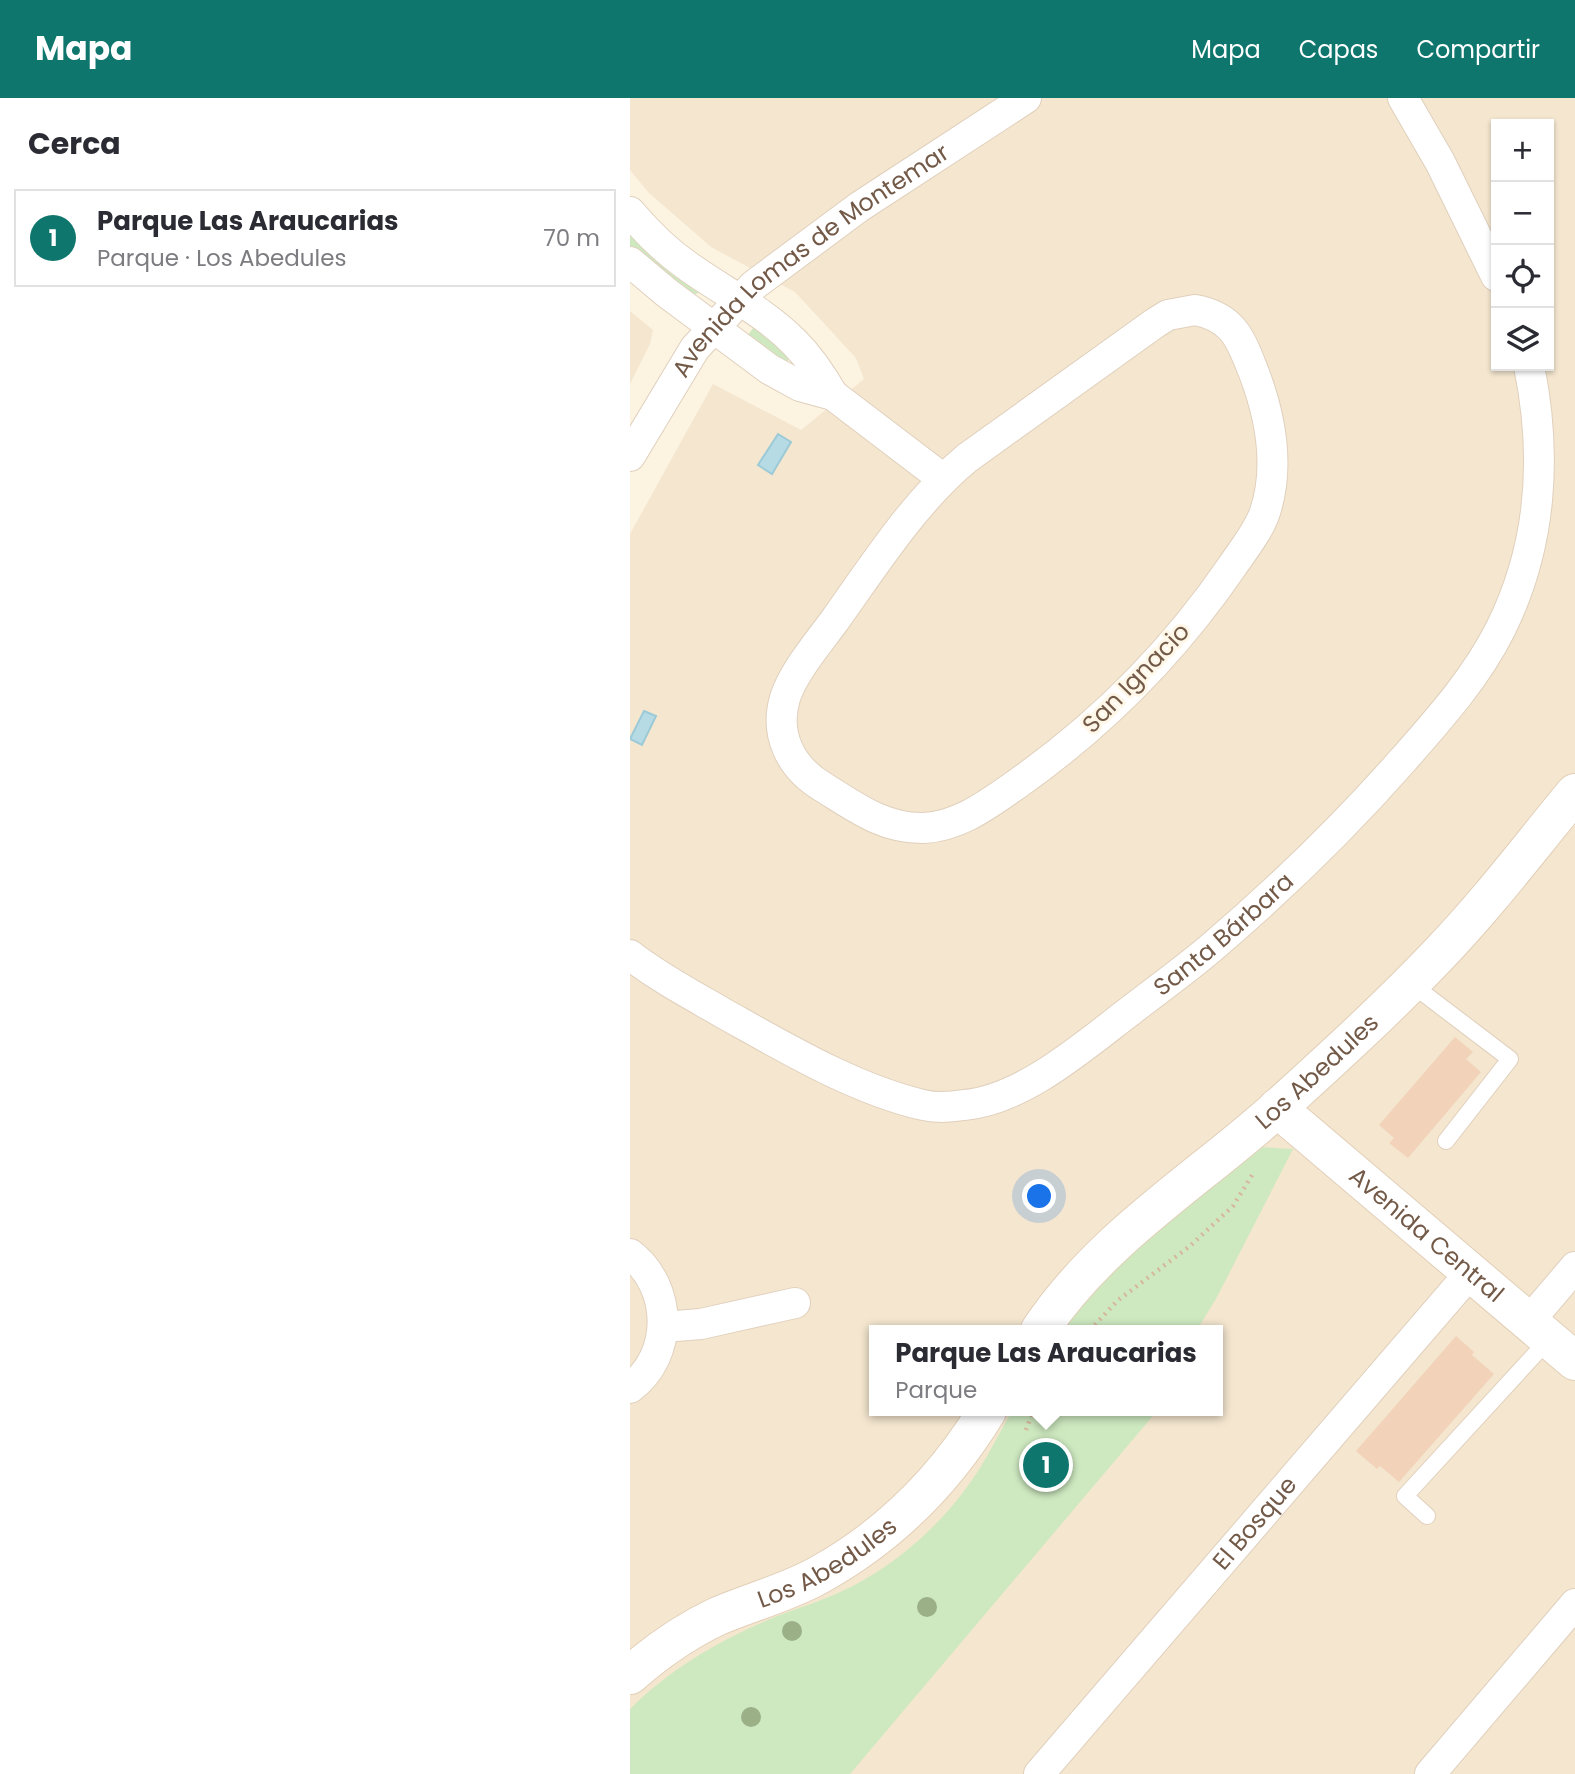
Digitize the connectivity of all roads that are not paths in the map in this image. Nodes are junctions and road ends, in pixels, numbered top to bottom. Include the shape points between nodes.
1 (1026, 98) edge
2 (1403, 103) edge
3 (630, 212) edge
4 (630, 262) edge
5 (1491, 265) edge
6 (739, 301) junction
7 (715, 328) junction
8 (1530, 371) edge
9 (833, 395) junction
10 (630, 456) edge
11 (942, 478) junction
12 (1575, 793) edge
13 (630, 954) edge
14 (1410, 983) junction
15 (1277, 1108) junction
16 (1446, 1141) dead end
17 (630, 1254) edge
18 (1575, 1266) edge
19 (1471, 1272) junction
20 (795, 1303) dead end
21 (1043, 1325) edge
22 (663, 1327) junction
23 (1551, 1340) edge
24 (630, 1388) edge
25 (984, 1416) edge
26 (1427, 1516) dead end
27 (1575, 1604) edge
28 (630, 1675) edge
29 (1039, 1774) edge
30 (1430, 1774) edge

1 - 6 street, Avenida Lomas de Montemar via 859,207
2 - 5 street
3 - 6 street via 688,267
4 - 7 street
6 - 7 street, Avenida Lomas de Montemar
6 - 9 street via 794,341
7 - 9 street via 779,375
7 - 10 street, Avenida Lomas de Montemar via 695,348
8 - 13 street, Santa Bárbara via 1540,441 1528,555 1517,591 1484,660 1370,797 1265,901 1209,950 1030,1082 969,1105 926,1106 867,1086 762,1034
9 - 11 street
11 - 11 street, San Ignacio via 819,642 793,680 782,711 786,744 802,772 863,814 923,828 964,819 1035,771 1154,664 1217,589 1264,516 1272,473 1270,429 1240,338 1221,318 1181,311 1155,323
12 - 14 street, Los Abedules
14 - 15 street, Los Abedules
14 - 16 lane via 1510,1059
15 - 19 street, Avenida Central
15 - 21 street, Los Abedules via 1104,1253
17 - 22 street via 646,1269 659,1293
18 - 23 street
19 - 23 street, Avenida Central
19 - 29 street, El Bosque
20 - 22 street via 701,1324
22 - 24 street via 653,1363
23 - 26 lane via 1405,1496
25 - 28 street, Los Abedules via 956,1459 880,1535 816,1576 691,1630
27 - 30 street

